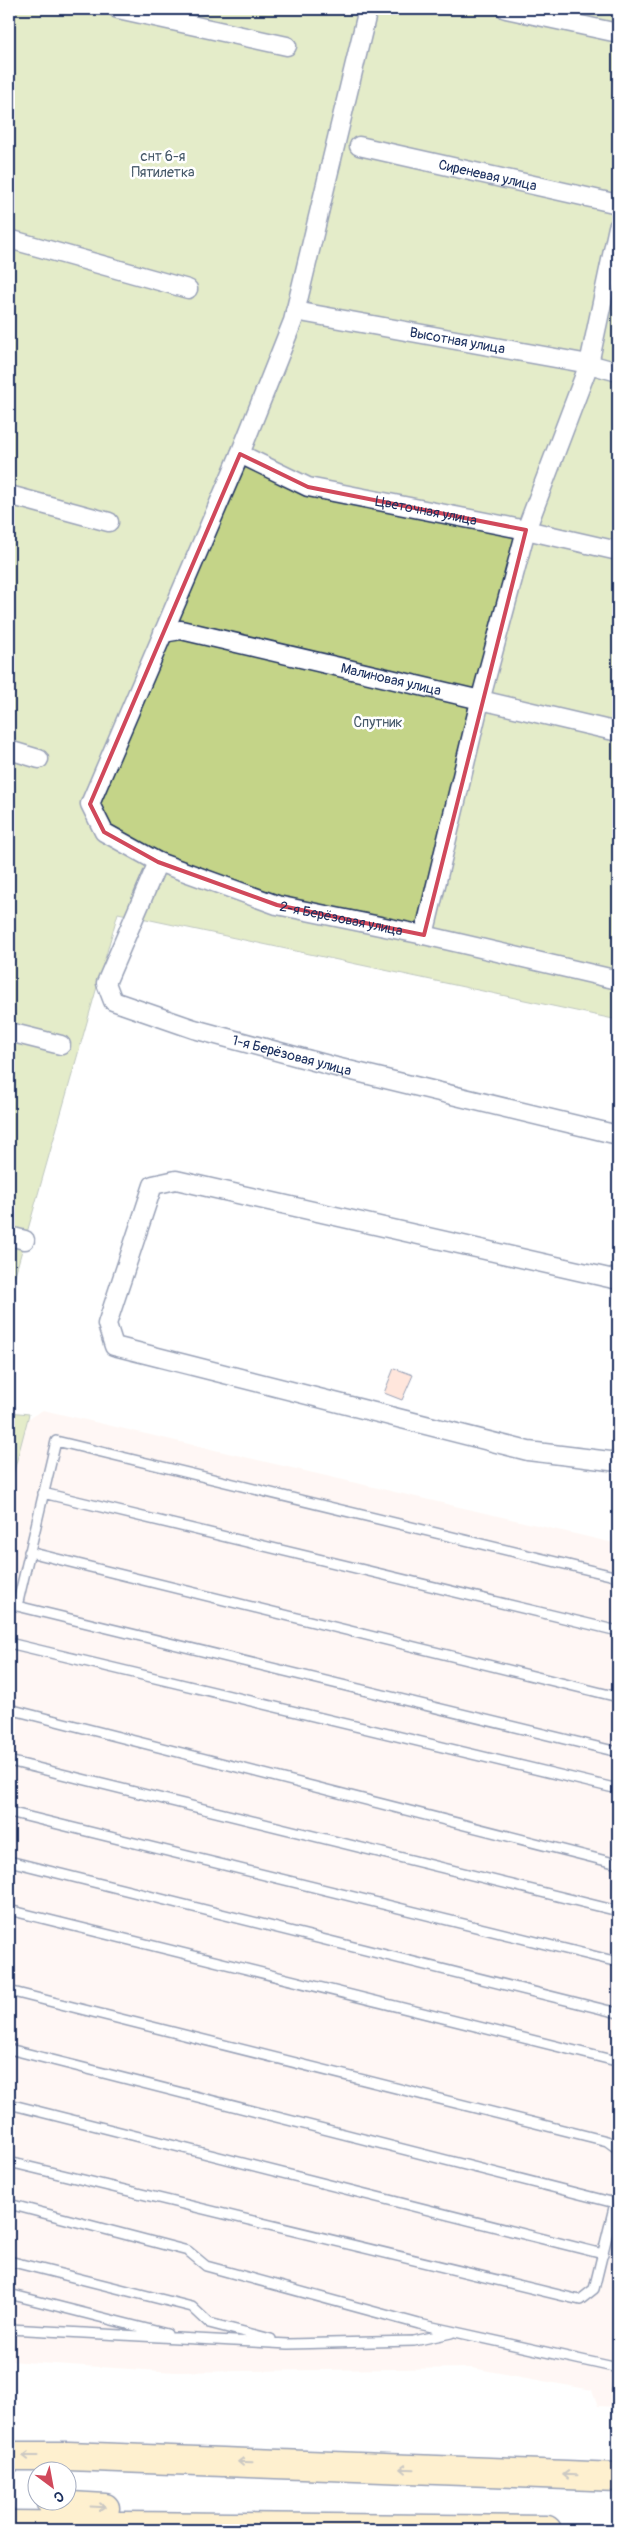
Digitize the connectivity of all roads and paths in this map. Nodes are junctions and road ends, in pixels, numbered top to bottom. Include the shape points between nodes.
1 (118, 9) edge
2 (368, 9) edge
3 (506, 9) edge
4 (618, 33) edge
5 (287, 46) dead end
6 (359, 146) dead end
7 (618, 204) edge
8 (618, 227) edge
9 (9, 239) edge
10 (188, 289) dead end
11 (295, 311) junction
12 (589, 364) junction
13 (618, 372) edge
14 (240, 454) junction
15 (9, 495) edge
16 (110, 522) dead end
17 (526, 530) junction
18 (618, 551) edge
19 (163, 633) junction
20 (480, 701) junction
21 (618, 732) edge
22 (9, 750) edge
23 (39, 759) dead end
24 (158, 862) junction
25 (424, 935) junction
26 (618, 980) edge
27 (9, 1032) edge
28 (61, 1045) dead end
29 (618, 1135) edge
30 (618, 1280) edge
31 (618, 1462) edge
32 (43, 1494) junction
33 (29, 1552) junction
34 (618, 1577) edge
35 (618, 1631) edge
36 (9, 1644) edge
37 (618, 1697) edge
38 (9, 1709) edge
39 (618, 1752) edge
40 (9, 1761) edge
41 (618, 1789) edge
42 (9, 1812) edge
43 (9, 1862) edge
44 (618, 1864) edge
45 (9, 1910) edge
46 (618, 1911) edge
47 (618, 1962) edge
48 (9, 1991) edge
49 (618, 2013) edge
50 (9, 2049) edge
51 (618, 2058) edge
52 (9, 2104) edge
53 (618, 2149) edge
54 (9, 2162) edge
55 (618, 2191) edge
56 (615, 2202) junction
57 (9, 2204) edge
58 (603, 2254) junction
59 (9, 2260) edge
60 (9, 2294) edge
61 (9, 2329) edge
62 (456, 2332) junction
63 (187, 2340) junction
64 (288, 2344) junction
65 (618, 2368) edge
66 (9, 2456) edge
67 (47, 2462) edge
68 (78, 2464) edge
69 (618, 2477) edge
70 (78, 2507) edge
71 (9, 2525) edge
72 (218, 2527) junction
73 (523, 2530) edge
74 (547, 2530) edge

1 - 5 street
2 - 11 street
3 - 4 street
6 - 7 street, Сиреневая улица
8 - 12 street
9 - 10 street
11 - 12 street, Высотная улица
11 - 14 street
12 - 13 street, Высотная улица
12 - 17 street
14 - 17 street, Цветочная улица via 308,487
14 - 19 street
15 - 16 street
17 - 18 street, Цветочная улица
17 - 20 street
19 - 20 street, Малиновая улица via 181,630
19 - 24 street, 2-я Берёзовая улица via 90,804 104,832
20 - 21 street, Малиновая улица
20 - 25 street
22 - 23 street
24 - 25 street, 2-я Берёзовая улица via 277,905
24 - 29 street, 1-я Берёзовая улица via 106,983 113,1001 194,1029 336,1067
25 - 26 street, 2-я Берёзовая улица
27 - 28 street
30 - 31 street via 176,1180 153,1185 107,1324 114,1346 528,1451
32 - 33 lane
32 - 34 lane via 56,1441
32 - 35 lane
33 - 37 lane
33 - 39 lane via 17,1606
36 - 41 lane
38 - 44 lane
40 - 46 lane
42 - 47 lane
43 - 49 lane
45 - 51 lane via 612,2060
48 - 53 lane via 607,2141
50 - 56 lane
52 - 58 lane
54 - 58 lane via 580,2300 594,2289
55 - 56 lane
56 - 58 lane
57 - 62 lane via 188,2251 206,2266
59 - 64 lane via 192,2308 209,2323
60 - 63 lane
61 - 63 lane
62 - 64 lane via 414,2341
62 - 65 lane
63 - 64 lane
67 -> 66 main road
69 -> 68 main road
70 -> 72 main road via 124,2509
71 - 72 main road
72 - 73 main road
73 - 74 main road

